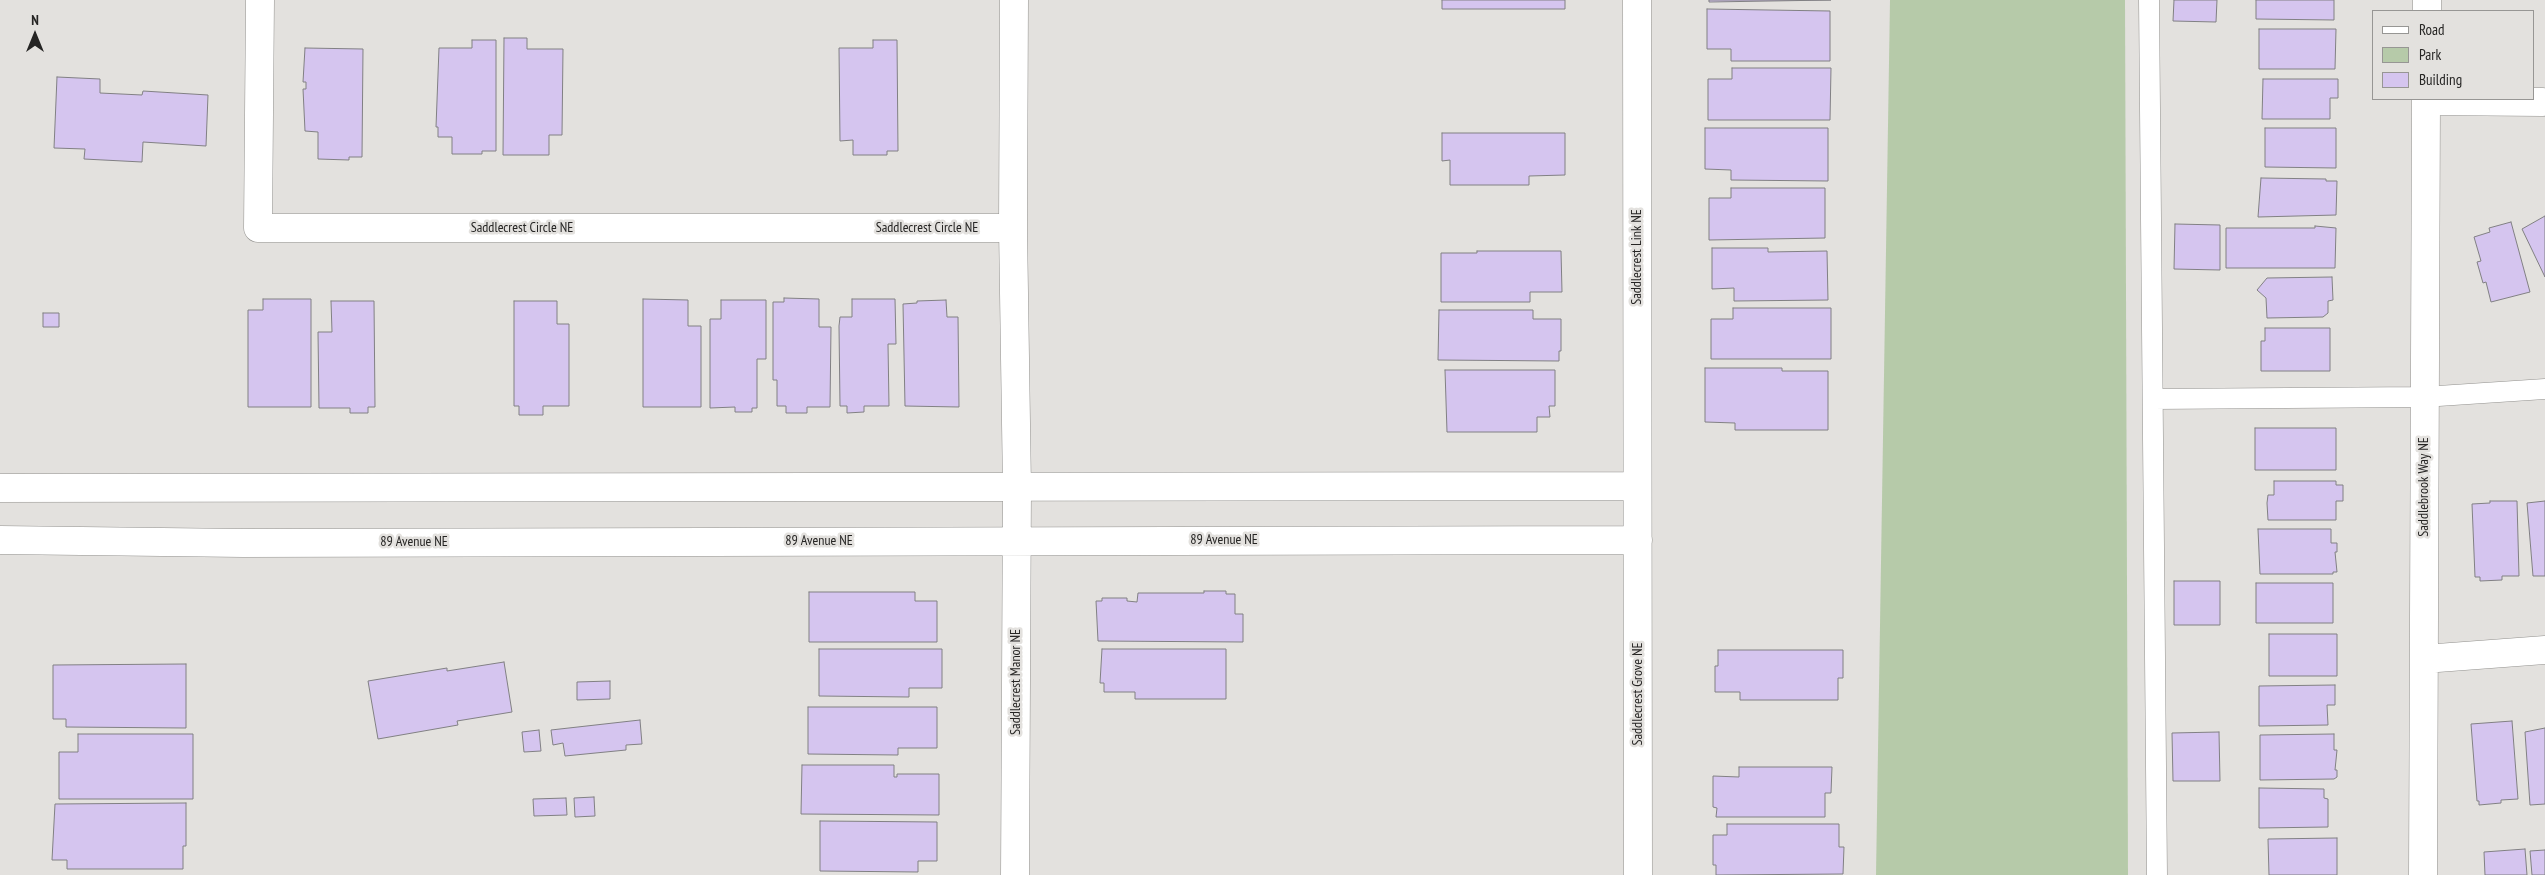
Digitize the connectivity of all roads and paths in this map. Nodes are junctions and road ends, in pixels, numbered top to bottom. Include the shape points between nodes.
1 (260, 0) edge
2 (1014, 0) edge
3 (1637, 0) edge
4 (2149, 0) edge
5 (2426, 100) edge
6 (2543, 102) dead end
7 (1012, 228) junction
8 (2545, 389) edge
9 (2424, 397) junction
10 (2153, 399) junction
11 (1637, 486) junction
12 (0, 488) edge
13 (1017, 488) junction
14 (1637, 527) junction
15 (0, 540) edge
16 (1017, 540) junction
17 (2545, 650) edge
18 (2424, 660) junction
19 (1015, 875) edge
20 (1638, 875) edge
21 (2157, 875) edge
22 (2423, 875) edge

1 - 7 street, Saddlecrest Circle NE via 258,228
2 - 7 street
3 - 11 street, Saddlecrest Link NE
4 - 10 lane
5 - 6 street
5 - 9 street, Saddlebrook Way NE
7 - 13 street
8 - 9 lane
9 - 10 lane
9 - 18 street, Saddlebrook Way NE
10 - 21 lane
11 - 13 street
11 - 14 street, Saddlecrest Link NE
12 - 13 street
13 - 16 street, Saddlecrest Manor NE
14 - 16 street, 89 Avenue NE
14 - 20 street, Saddlecrest Grove NE
15 - 16 street, 89 Avenue NE via 243,543
16 - 19 street, Saddlecrest Manor NE
17 - 18 street
18 - 22 street, Saddlebrook Way NE

